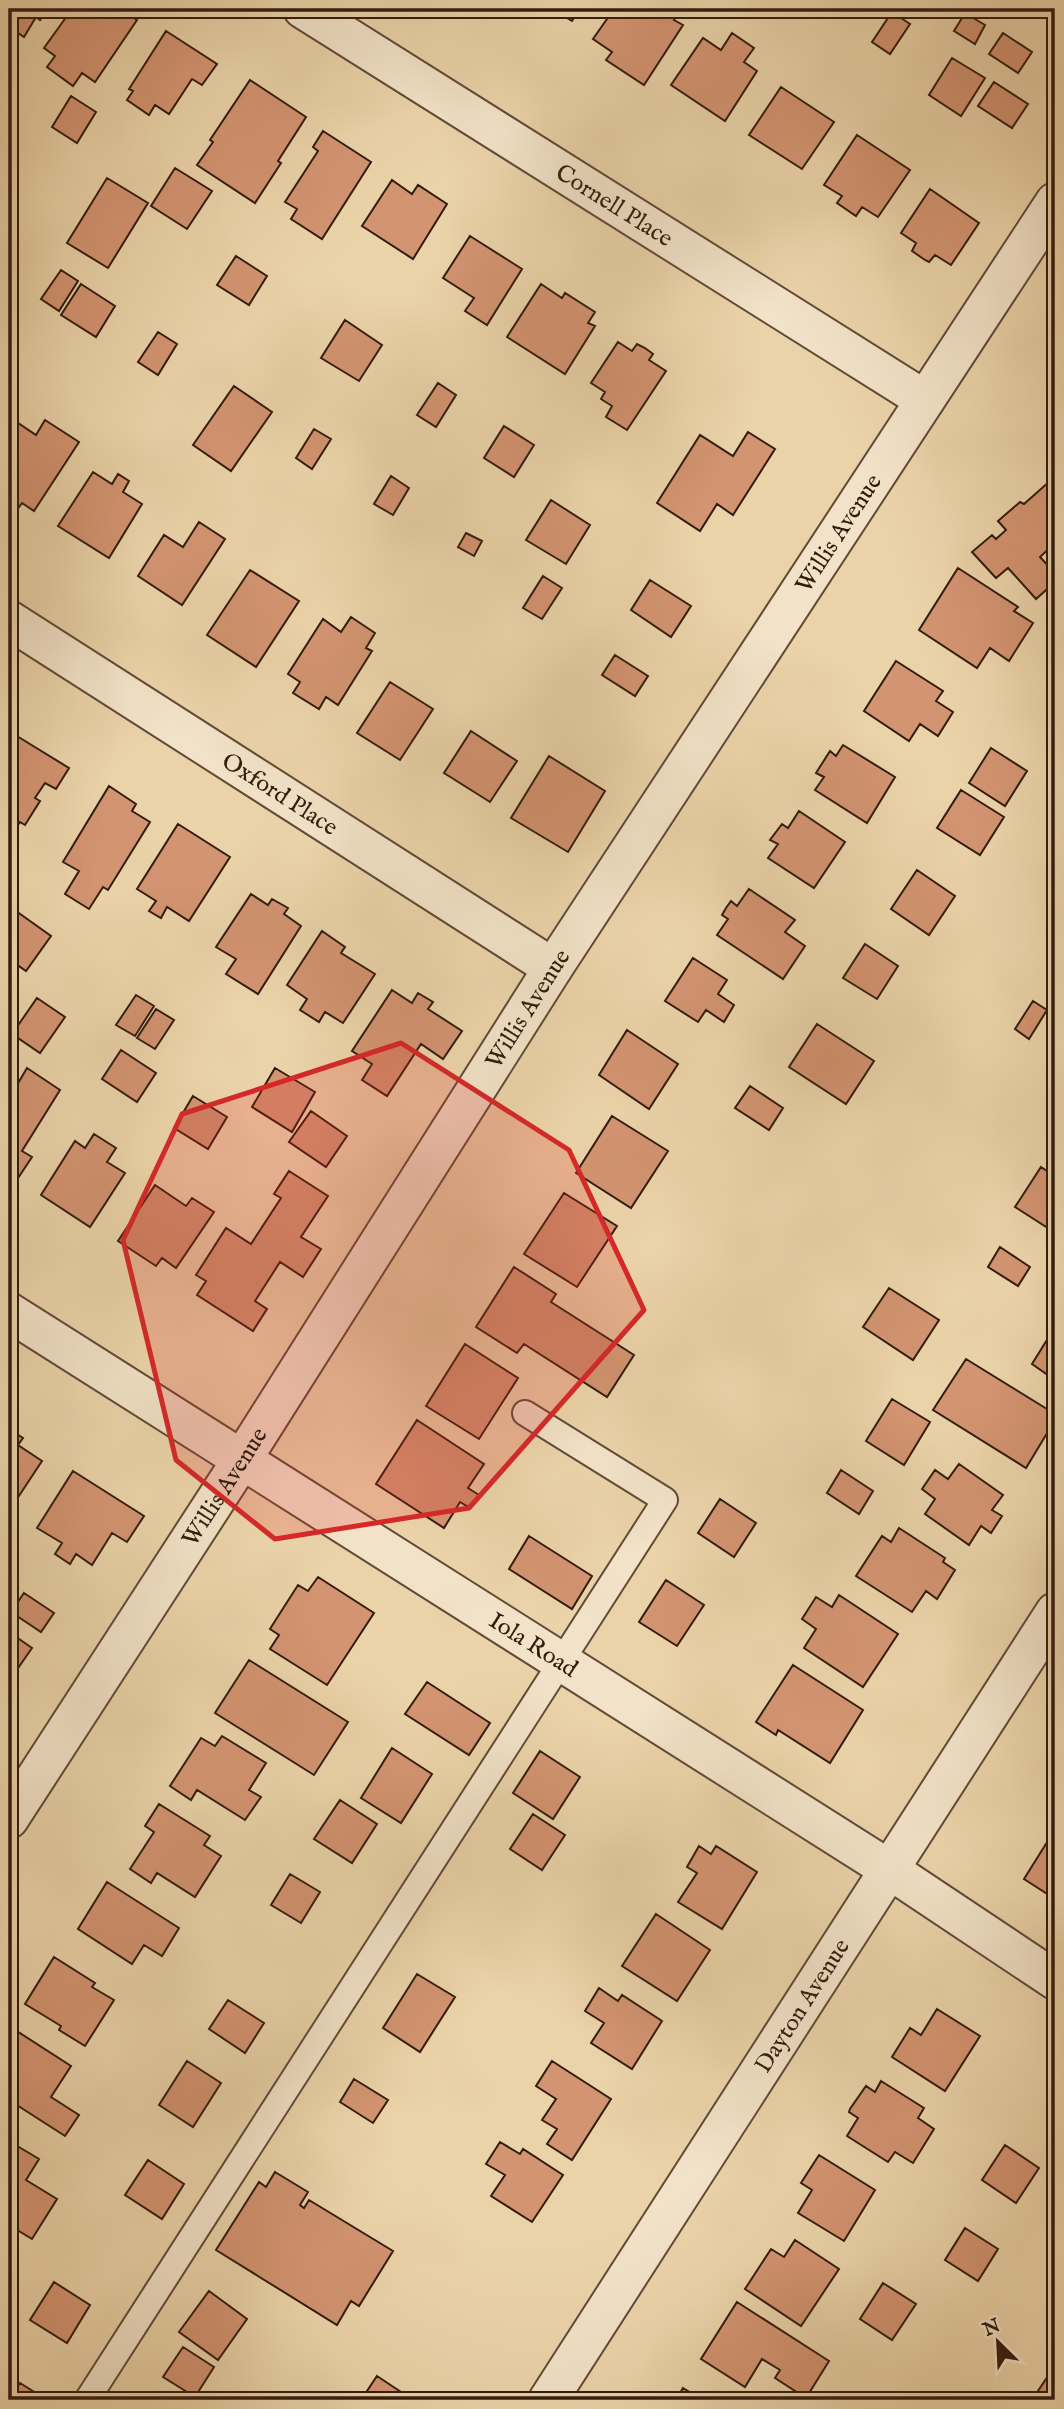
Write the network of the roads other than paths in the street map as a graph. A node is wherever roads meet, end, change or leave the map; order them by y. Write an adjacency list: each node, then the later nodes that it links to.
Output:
1 (303, 9): 3 (street, Cornell Place)
2 (1055, 202): 3 (street, Willis Avenue)
3 (925, 400): 5 (street, Willis Avenue)
4 (9, 620): 5 (street, Oxford Place)
5 (553, 968): 8 (street, Willis Avenue)
6 (9, 1312): 8 (street, Iola Road)
7 (525, 1413): 10 (lane)
8 (241, 1461): 10 (street, Iola Road); 11 (street, Willis Avenue)
9 (1055, 1612): 12 (street, Dayton Avenue)
10 (561, 1663): 12 (street, Iola Road); 14 (lane)
11 (9, 1819)
12 (890, 1870): 13 (street, Iola Road); 15 (street, Dayton Avenue)
13 (1055, 1980)
14 (87, 2400)
15 (548, 2400)

